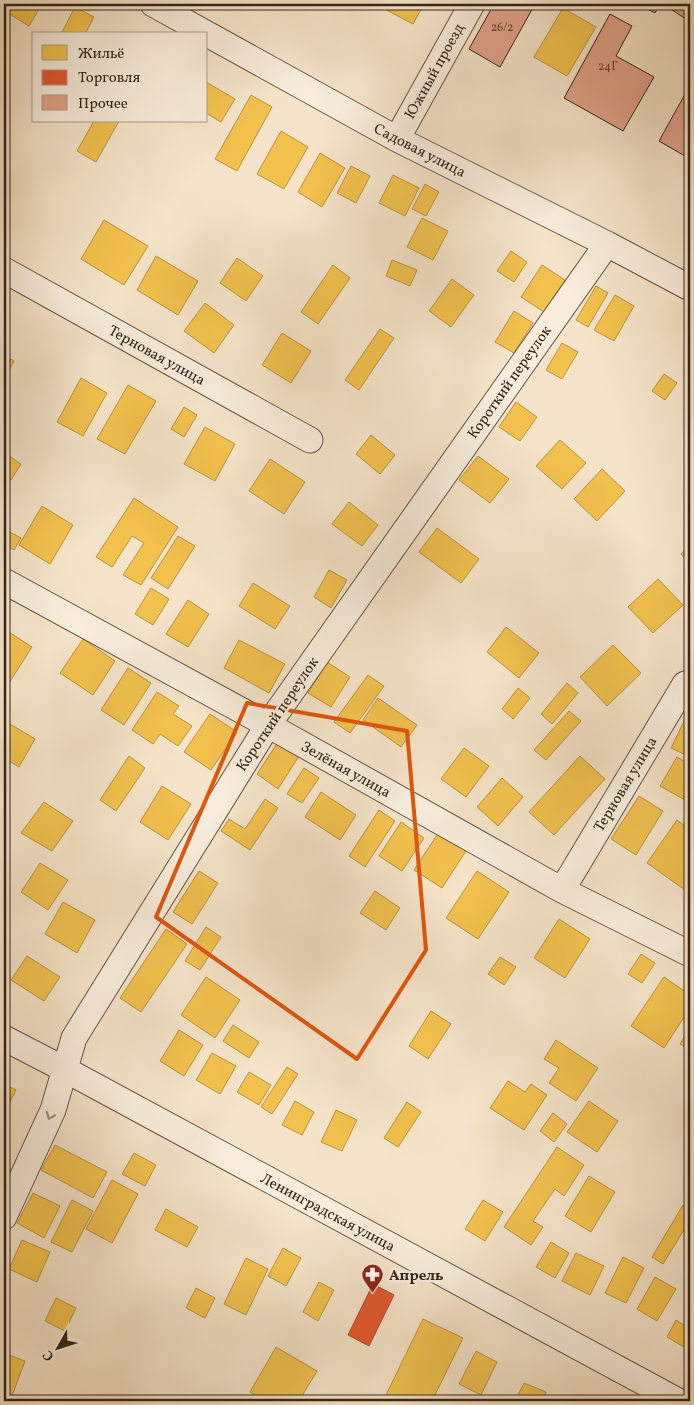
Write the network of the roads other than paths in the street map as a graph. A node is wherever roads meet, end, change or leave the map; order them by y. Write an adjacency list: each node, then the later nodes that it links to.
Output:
1 (153, 4): 3 (street, Садовая улица)
2 (472, 4): 5 (street, Южный проезд)
3 (204, 32)
4 (208, 34): 5 (street, Садовая улица)
5 (397, 139): 6 (street, Садовая улица)
6 (607, 244): 8 (street, Садовая улица); 12 (street, Короткий переулок)
7 (4, 270): 9 (street, Терновая улица)
8 (690, 288)
9 (310, 440)
10 (4, 582): 12 (street, Зелёная улица)
11 (690, 686): 13 (street, Терновая улица)
12 (268, 725): 13 (street, Зелёная улица); 16 (street, Короткий переулок)
13 (562, 890): 14 (street, Зелёная улица)
14 (690, 954)
15 (4, 1038): 16 (street, Ленинградская улица)
16 (64, 1069): 17 (street, Короткий переулок, one-way to 17); 18 (street, Ленинградская улица)
17 (4, 1217)
18 (678, 1401)

